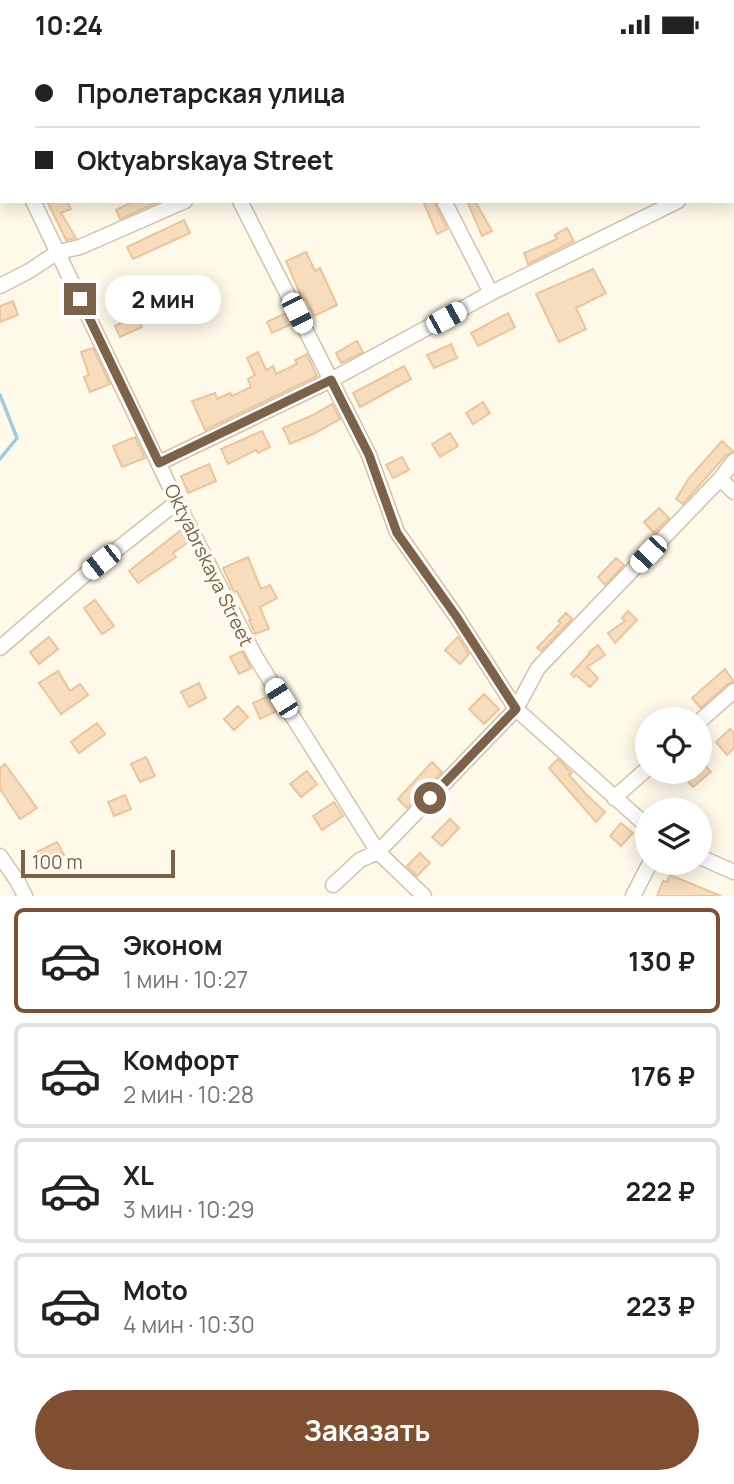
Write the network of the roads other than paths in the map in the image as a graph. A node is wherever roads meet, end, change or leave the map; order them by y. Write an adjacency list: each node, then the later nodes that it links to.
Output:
1 (34, 203): 6 (street, Oktyabrskaya Street)
2 (180, 203): 6 (street)
3 (241, 203): 9 (street)
4 (445, 203): 8 (street)
5 (674, 203): 8 (street)
6 (58, 252): 7 (street); 11 (street, Oktyabrskaya Street)
7 (0, 286)
8 (491, 293): 9 (street)
9 (331, 380): 11 (street); 18 (street)
10 (734, 461): 12 (street)
11 (159, 463): 14 (street, Oktyabrskaya Street)
12 (720, 479): 13 (street); 18 (street)
13 (734, 492)
14 (177, 502): 15 (street); 17 (street, Oktyabrskaya Street)
15 (0, 648)
16 (734, 691): 19 (street)
17 (281, 698)
18 (516, 709): 22 (street); 24 (street)
19 (712, 711)
20 (291, 713): 24 (street)
21 (635, 779): 22 (street)
22 (614, 798): 23 (street)
23 (635, 816)
24 (378, 852): 29 (street); 31 (street)
25 (0, 856): 30 (street)
26 (712, 862): 27 (street)
27 (734, 872)
28 (644, 875): 32 (street)
29 (333, 885)
30 (25, 896)
31 (424, 896)
32 (633, 896)

